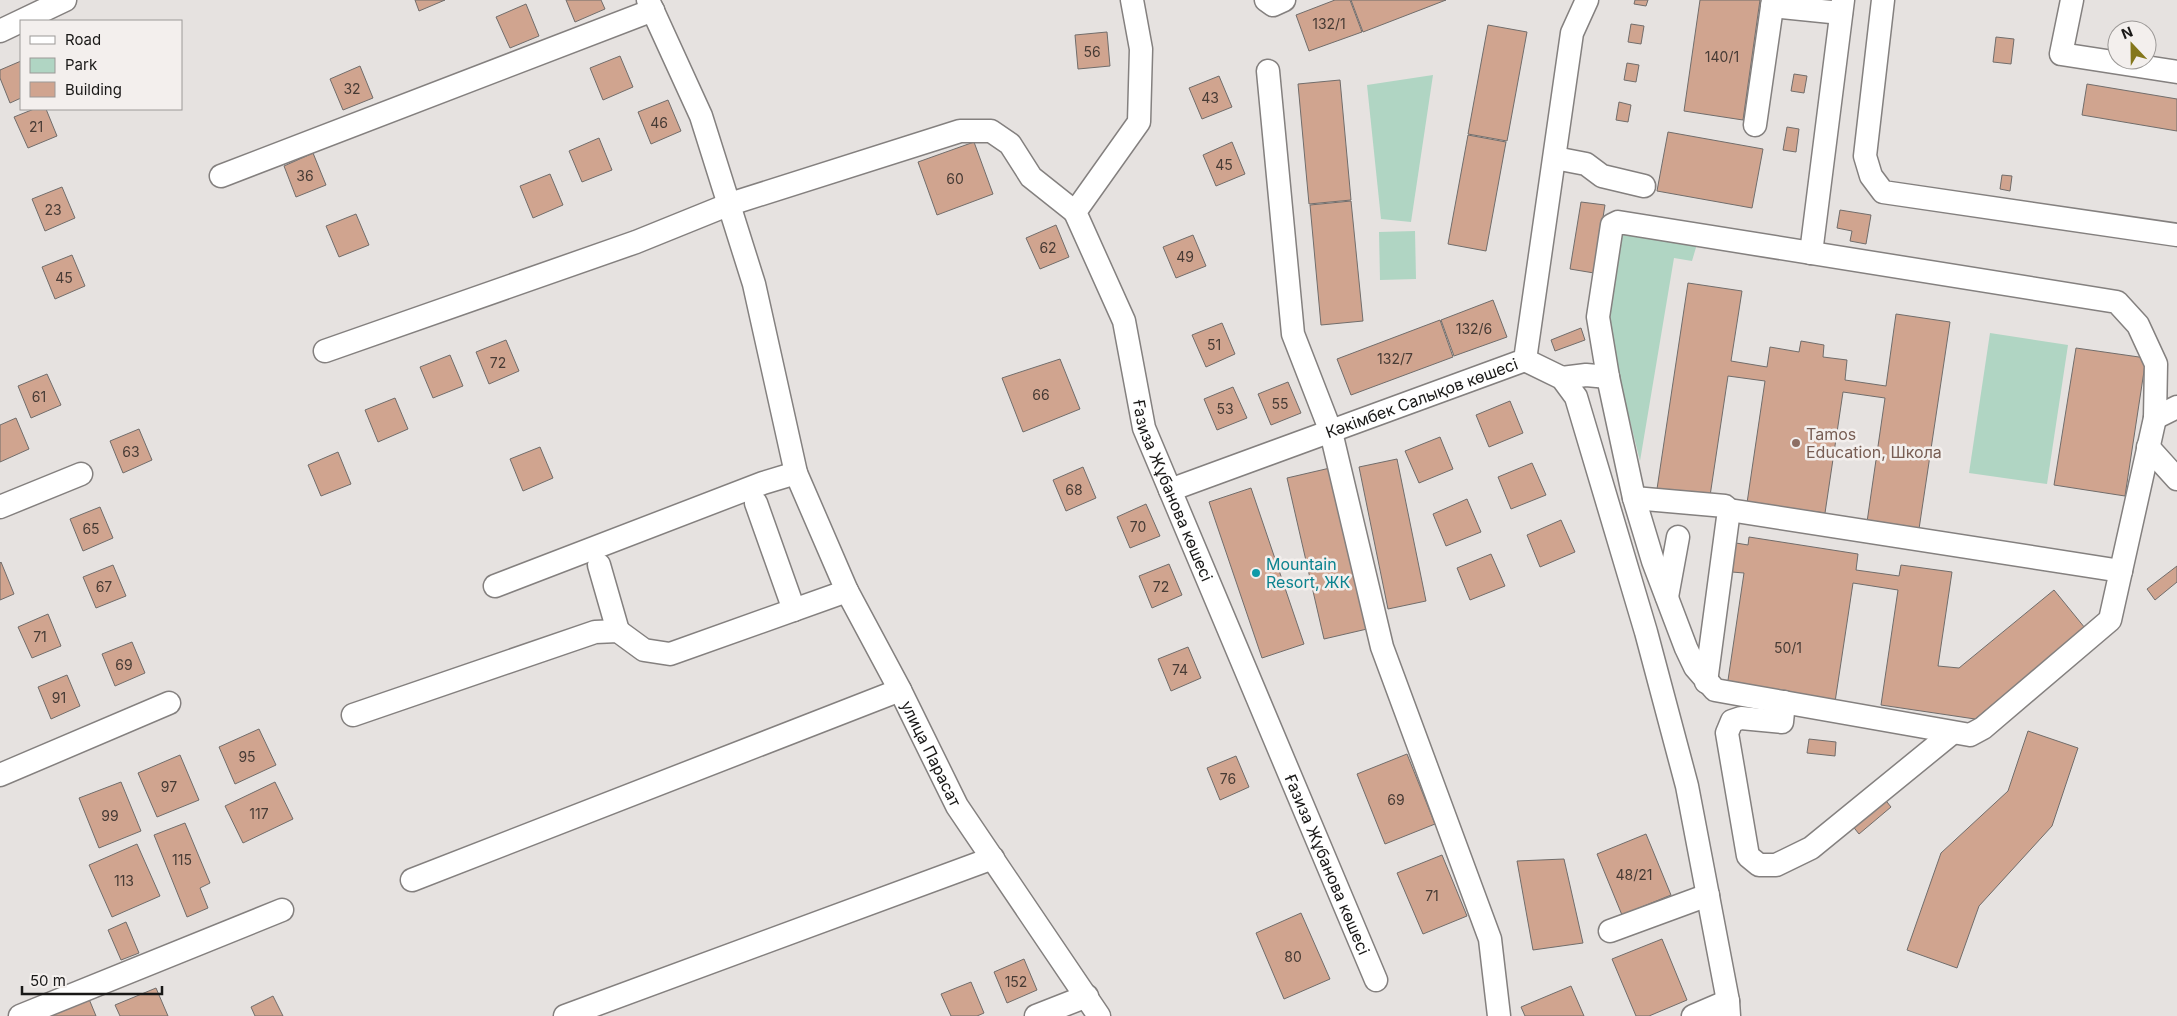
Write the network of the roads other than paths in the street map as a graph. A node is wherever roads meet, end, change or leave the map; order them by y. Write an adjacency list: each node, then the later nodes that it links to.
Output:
1 (65, 0): 11 (street)
2 (1132, 0): 21 (street)
3 (1266, 0): 4 (street)
4 (1284, 0)
5 (1587, 0): 17 (street, Кәкімбек Салықов көшесі)
6 (1884, 0): 22 (street)
7 (2072, 0): 15 (street)
8 (1773, 3): 10 (street); 16 (street)
9 (650, 5): 18 (street); 20 (street, улица Парасат)
10 (1842, 6): 23 (street)
11 (23, 20)
12 (20, 21): 13 (street)
13 (0, 31)
14 (1268, 71): 30 (street)
15 (2177, 72)
16 (1755, 124)
17 (1554, 158): 19 (street); 25 (street, Кәкімбек Салықов көшесі)
18 (221, 176)
19 (1644, 186)
20 (730, 204): 21 (street); 24 (street); 32 (street, улица Парасат)
21 (1075, 212): 35 (street, Ғазиза Жұбанова көшесі)
22 (2177, 235)
23 (1811, 252): 26 (street); 29 (street)
24 (325, 351)
25 (1525, 360): 27 (street); 30 (street, Кәкімбек Салықов көшесі)
26 (1608, 377): 27 (street); 36 (street)
27 (1562, 378): 57 (street)
28 (2177, 407): 29 (street)
29 (2155, 418): 31 (street)
30 (1331, 432): 35 (street, Кәкімбек Салықов көшесі); 67 (street)
31 (2148, 447): 34 (street); 42 (street)
32 (796, 473): 43 (street); 44 (street, улица Парасат)
33 (82, 474): 38 (street)
34 (2177, 479)
35 (1170, 490): 60 (street, Ғазиза Жұбанова көшесі)
36 (1634, 498): 39 (street); 45 (street)
37 (756, 503): 46 (street)
38 (0, 507)
39 (1729, 510): 42 (street); 48 (street)
40 (1678, 537): 45 (street)
41 (599, 565): 47 (street)
42 (2122, 571): 53 (street)
43 (495, 586)
44 (847, 591): 46 (street); 49 (street, улица Парасат)
45 (1667, 598): 48 (street)
46 (794, 610): 47 (street)
47 (618, 631): 52 (street)
48 (1706, 682): 50 (street)
49 (900, 690): 55 (street, улица Парасат); 56 (street)
50 (1784, 702): 53 (street); 53 (street)
51 (169, 703): 54 (street)
52 (354, 715)
53 (1952, 733)
54 (0, 775)
55 (993, 858): 61 (street, улица Парасат); 64 (street)
56 (412, 880)
57 (1708, 895): 59 (street); 62 (street)
58 (282, 910): 63 (street)
59 (1610, 931)
60 (1376, 980)
61 (1086, 996): 65 (street); 66 (street, улица Парасат)
62 (1728, 1009): 68 (street)
63 (20, 1016)
64 (565, 1016)
65 (1036, 1016)
66 (1099, 1016)
67 (1499, 1016)
68 (1693, 1016)

